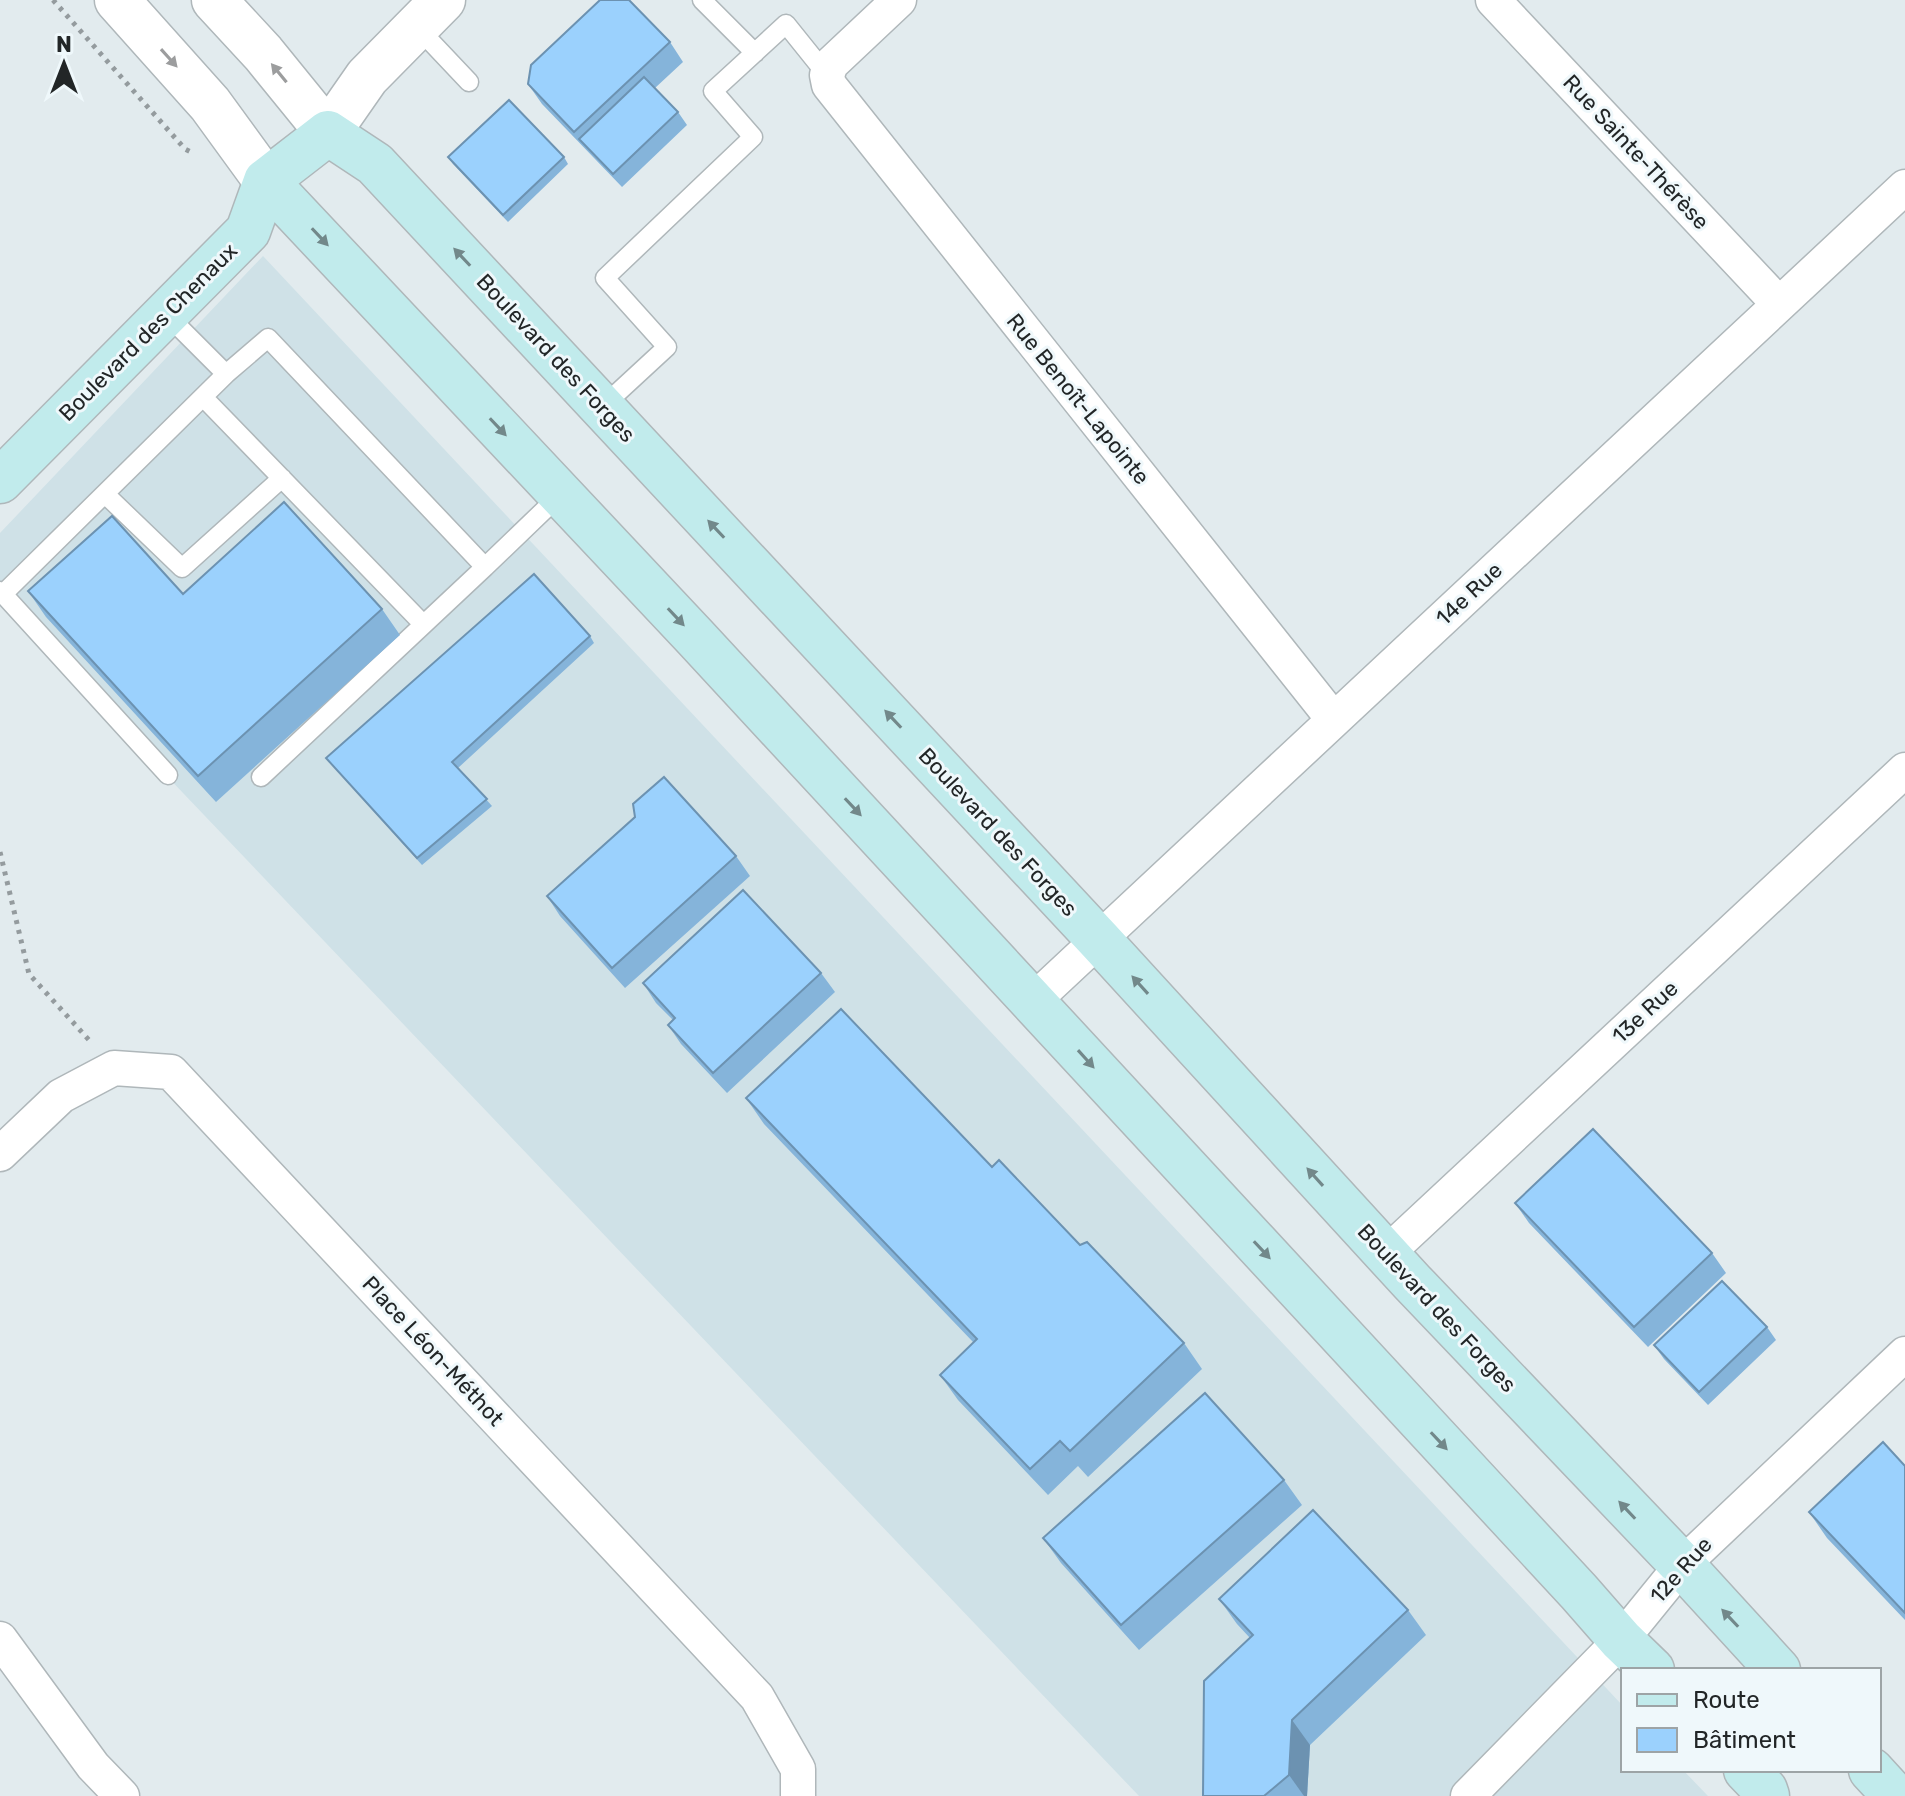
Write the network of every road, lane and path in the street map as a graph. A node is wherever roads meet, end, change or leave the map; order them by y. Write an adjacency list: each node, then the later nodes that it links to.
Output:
1 (117, 0): 11 (street, one-way to 11)
2 (214, 0): 10 (street, Boulevard des Forges, one-way to 2)
3 (702, 0): 7 (lane)
4 (899, 0): 8 (street)
5 (1497, 1): 13 (street, Rue Sainte-Thérèse)
6 (430, 13): 9 (lane); 10 (street)
7 (755, 53): 8 (lane); 17 (lane)
8 (827, 75): 25 (street, Rue Benoît-Lapointe)
9 (469, 82)
10 (328, 133): 11 (main road); 17 (main road, Boulevard des Forges, one-way to 10)
11 (266, 181): 14 (main road, Boulevard des Chenaux); 21 (main road, one-way to 21)
12 (1905, 187): 13 (street, 14e Rue)
13 (1779, 304): 25 (street, 14e Rue)
14 (166, 314): 15 (lane); 19 (main road, Boulevard des Chenaux)
15 (226, 374): 16 (lane); 22 (lane)
16 (203, 397): 18 (lane); 20 (lane)
17 (602, 407): 30 (main road, Boulevard des Forges, one-way to 17)
18 (282, 478): 20 (lane); 24 (lane)
19 (0, 481)
20 (105, 494): 23 (lane)
21 (561, 494): 22 (lane); 31 (main road, one-way to 31)
22 (485, 567): 24 (lane)
23 (2, 593): 27 (lane)
24 (423, 624): 28 (lane)
25 (1334, 720): 30 (street, 14e Rue)
26 (1905, 770): 34 (street, 13e Rue)
27 (168, 775)
28 (261, 777)
29 (0, 852): 32 (path)
30 (1099, 940): 31 (street, 14e Rue); 34 (main road, Boulevard des Forges, one-way to 30)
31 (1033, 1001): 38 (main road, one-way to 38)
32 (114, 1068): 33 (street); 44 (street, Place Léon-Méthot)
33 (0, 1154)
34 (1386, 1254): 36 (main road, Boulevard des Forges, one-way to 34)
35 (1905, 1354): 36 (street, 12e Rue)
36 (1682, 1565): 38 (street, 12e Rue); 40 (main road, Boulevard des Forges, one-way to 36)
37 (0, 1639): 43 (street)
38 (1621, 1640): 39 (main road); 45 (street, 12e Rue)
39 (1650, 1668)
40 (1776, 1668)
41 (1748, 1772): 46 (main road)
42 (1873, 1772): 47 (main road)
43 (122, 1796)
44 (798, 1796)
45 (1468, 1796)
46 (1767, 1796)
47 (1895, 1796)

